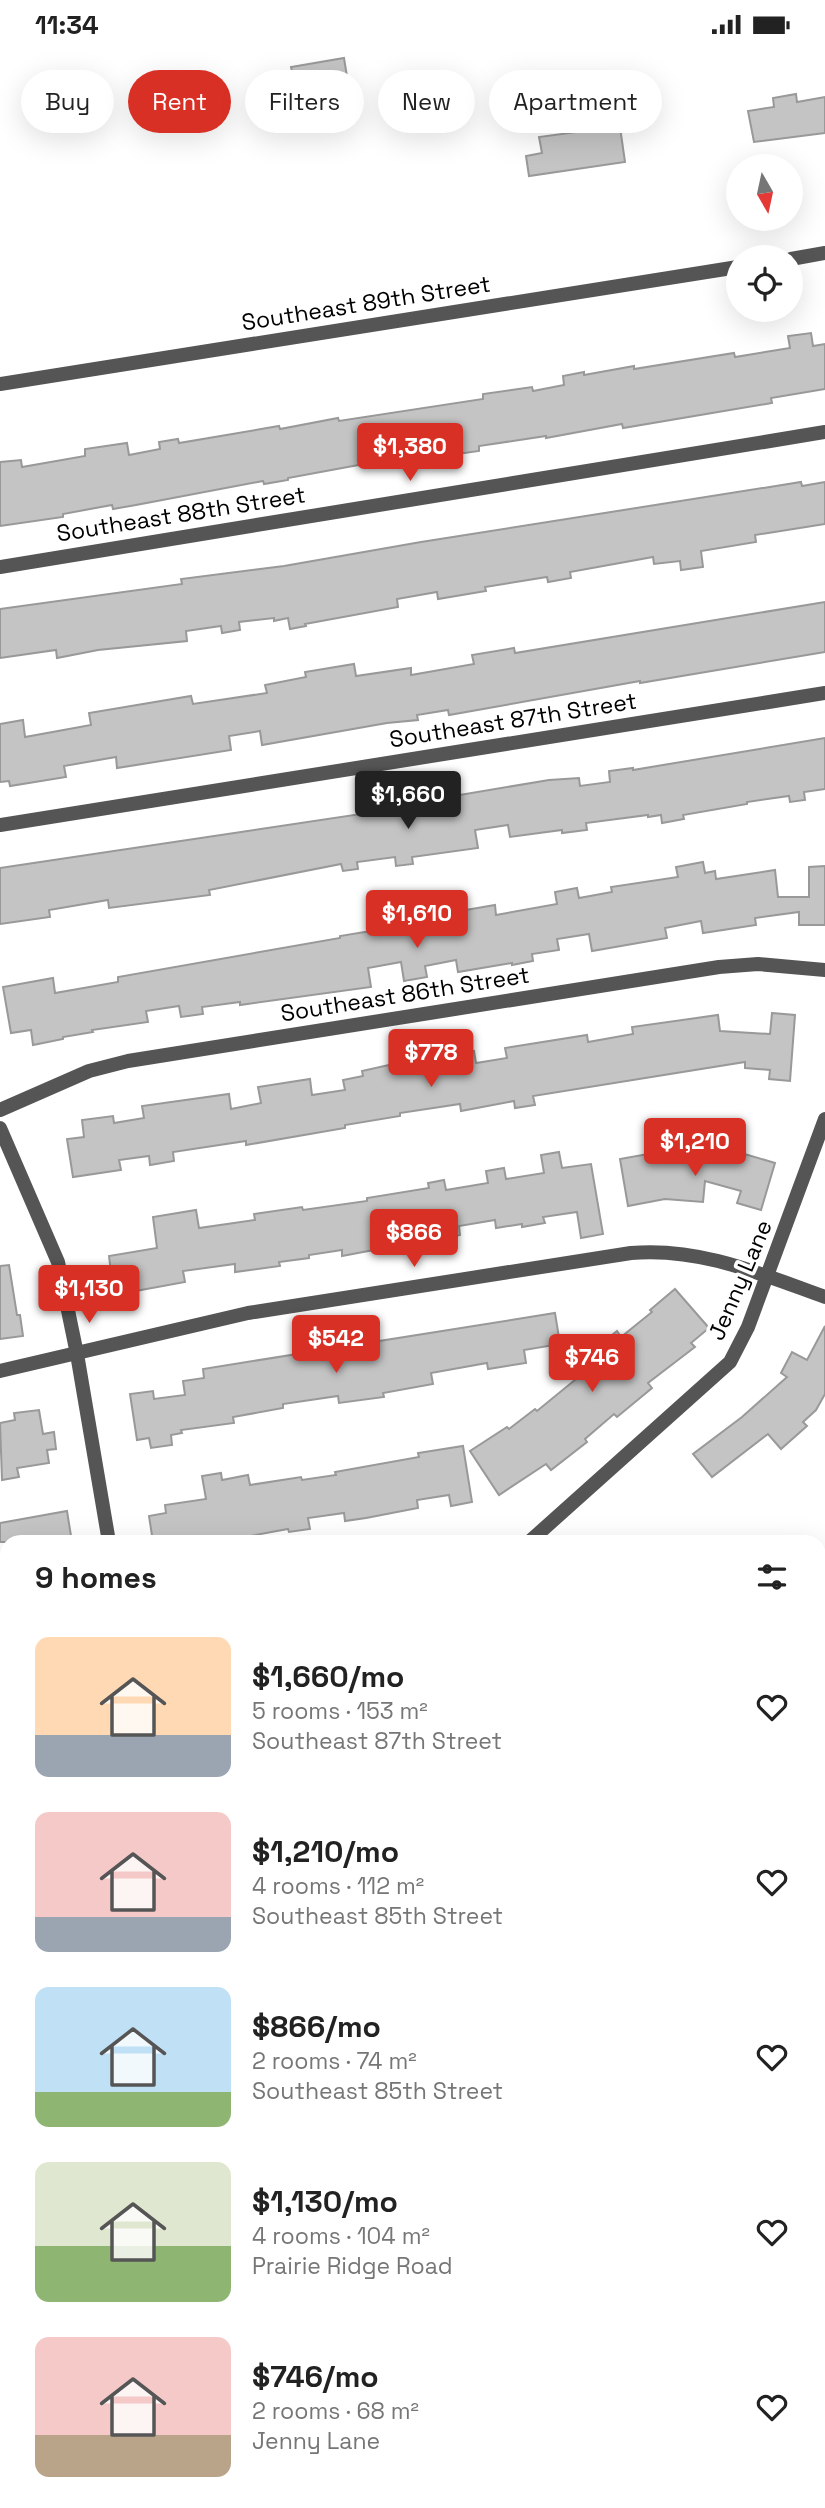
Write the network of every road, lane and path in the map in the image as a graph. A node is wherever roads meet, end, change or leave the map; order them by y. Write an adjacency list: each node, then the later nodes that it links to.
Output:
1 (825, 253): 2 (street)
2 (803, 256)
3 (726, 269): 4 (street, Southeast 89th Street)
4 (0, 384)
5 (825, 432): 6 (street, Southeast 88th Street)
6 (0, 567)
7 (825, 692): 8 (street, Southeast 87th Street)
8 (0, 825)
9 (825, 970): 10 (street, Southeast 86th Street)
10 (0, 1111)
11 (825, 1119): 13 (street, Jenny Lane)
12 (0, 1128): 15 (street)
13 (768, 1276): 14 (street); 15 (street); 18 (street, Jenny Lane)
14 (825, 1297)
15 (77, 1354): 16 (street); 17 (street)
16 (0, 1371)
17 (108, 1535)
18 (537, 1535)

